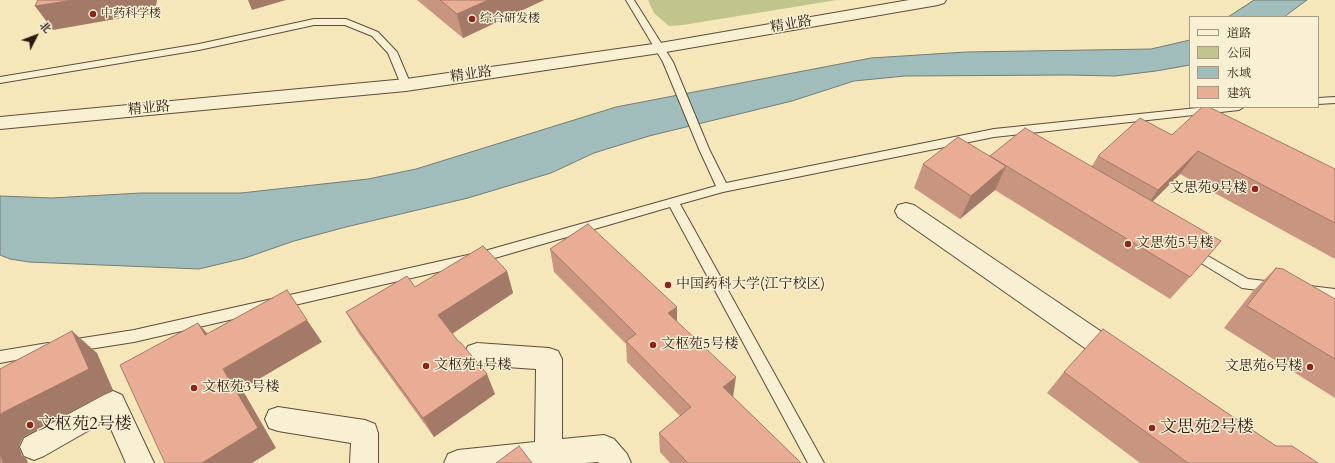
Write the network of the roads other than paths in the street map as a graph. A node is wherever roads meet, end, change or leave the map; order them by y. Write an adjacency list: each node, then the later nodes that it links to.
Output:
1 (630, 0): 3 (lane)
2 (938, 0): 3 (street, 精业路)
3 (664, 55): 5 (street, 精业路); 14 (lane)
4 (0, 80): 5 (lane)
5 (406, 85): 10 (street, 精业路)
6 (1335, 100): 7 (lane)
7 (1319, 101)
8 (1229, 108): 9 (lane)
9 (1177, 113): 11 (lane); 12 (lane)
10 (0, 123)
11 (1198, 124)
12 (994, 133): 13 (lane); 14 (lane)
13 (1008, 141)
14 (723, 188): 15 (lane)
15 (673, 202): 22 (lane); 31 (lane)
16 (906, 211): 23 (street)
17 (1185, 248): 18 (lane)
18 (1283, 288)
19 (1298, 290): 20 (lane)
20 (1335, 294)
21 (477, 354): 26 (street)
22 (0, 357)
23 (1135, 368)
24 (278, 419): 28 (street)
25 (34, 448): 27 (street)
26 (548, 454): 29 (street); 30 (street)
27 (140, 463)
28 (364, 463)
29 (458, 463)
30 (617, 463)
31 (816, 463)

